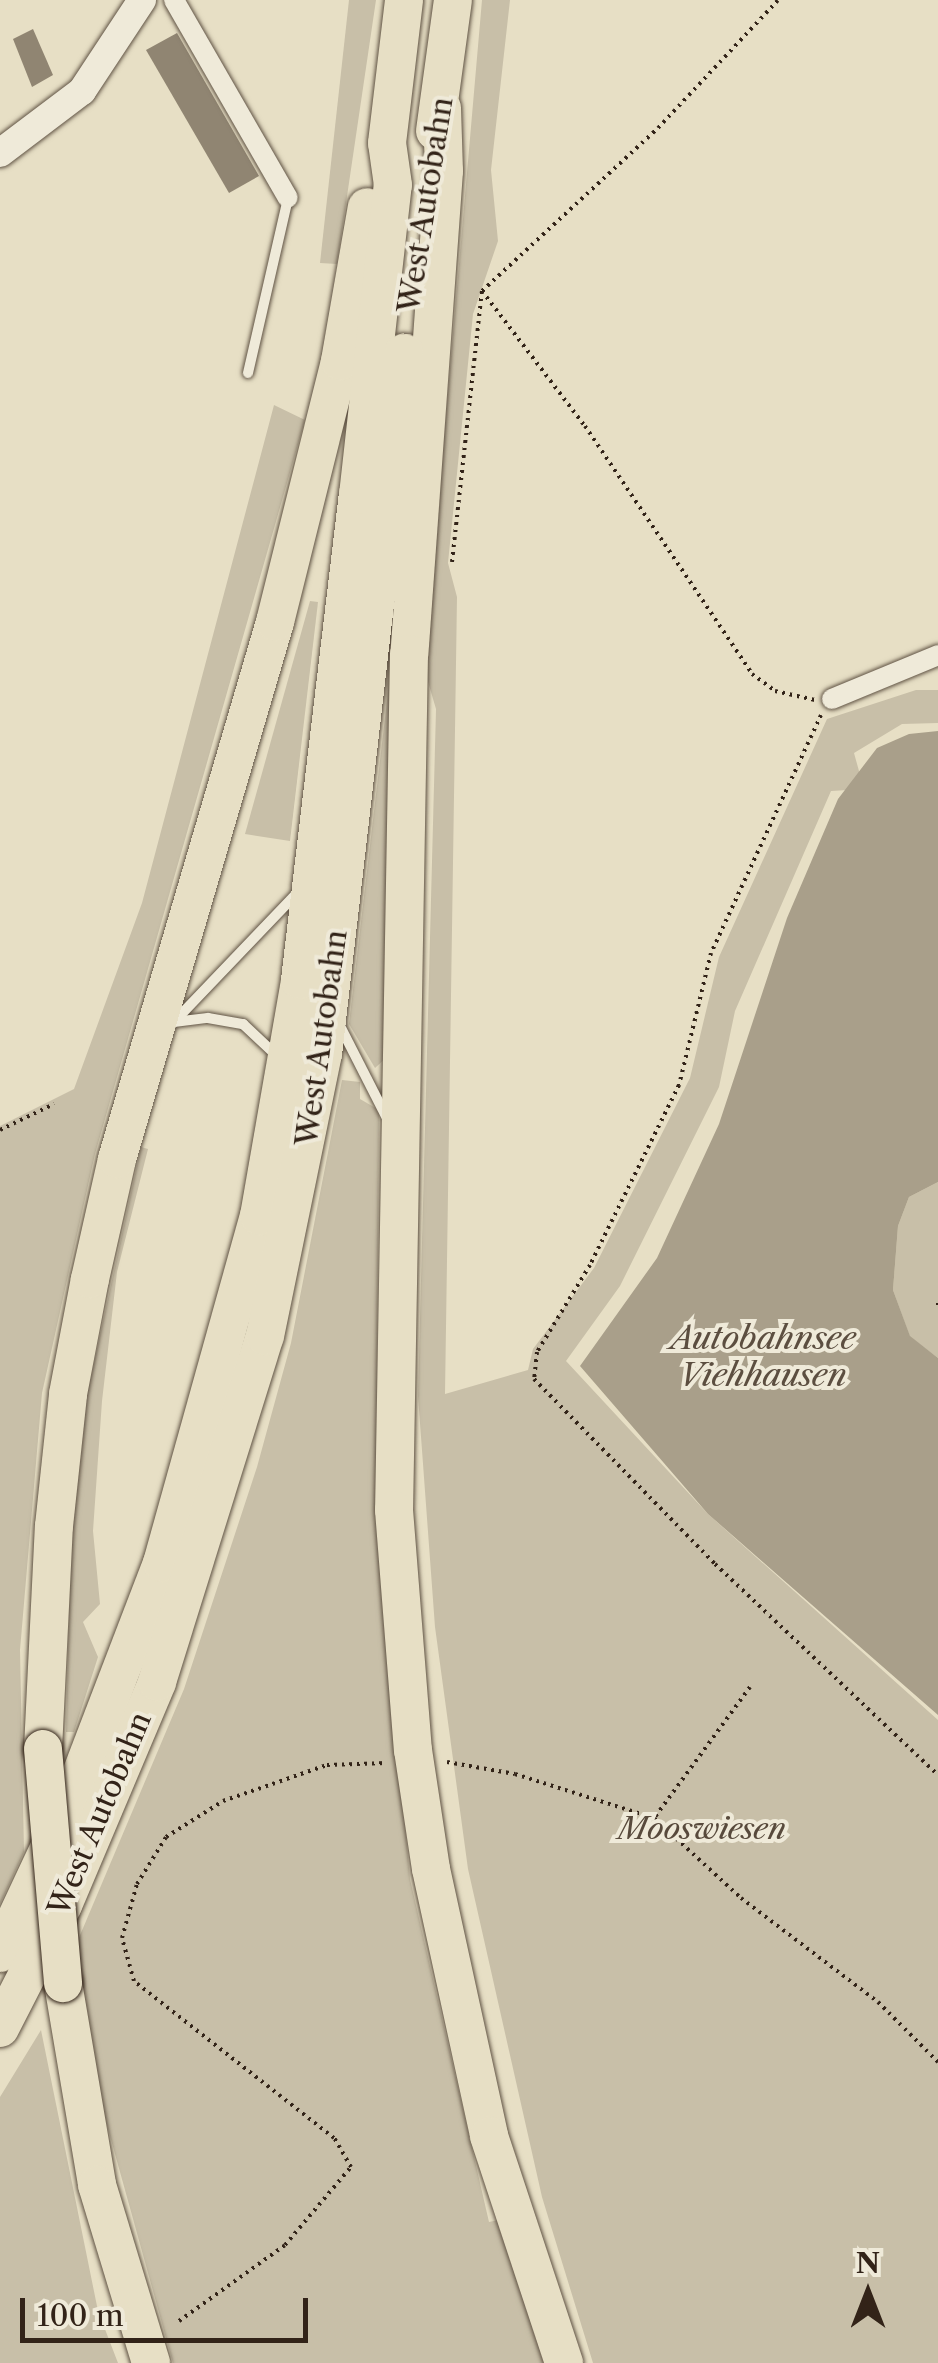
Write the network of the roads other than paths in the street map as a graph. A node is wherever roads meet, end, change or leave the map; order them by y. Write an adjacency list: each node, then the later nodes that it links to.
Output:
1 (142, 0): 7 (street)
2 (174, 0): 8 (street)
3 (404, 0): 6 (highway, West Autobahn)
4 (453, 0): 5 (highway, West Autobahn)
5 (442, 108): 13 (highway, West Autobahn); 16 (highway)
6 (388, 143): 12 (highway, West Autobahn); 14 (highway)
7 (0, 153)
8 (288, 198): 9 (lane)
9 (248, 373)
10 (938, 655): 11 (street)
11 (832, 699)
12 (312, 878): 14 (lane); 15 (highway, West Autobahn)
13 (329, 1004): 16 (lane); 18 (highway, West Autobahn)
14 (162, 1036): 15 (lane); 19 (highway, bridge)
15 (285, 1078): 17 (highway, West Autobahn)
16 (397, 1136): 20 (highway)
17 (0, 1954)
18 (0, 2028)
19 (151, 2363)
20 (564, 2363)

